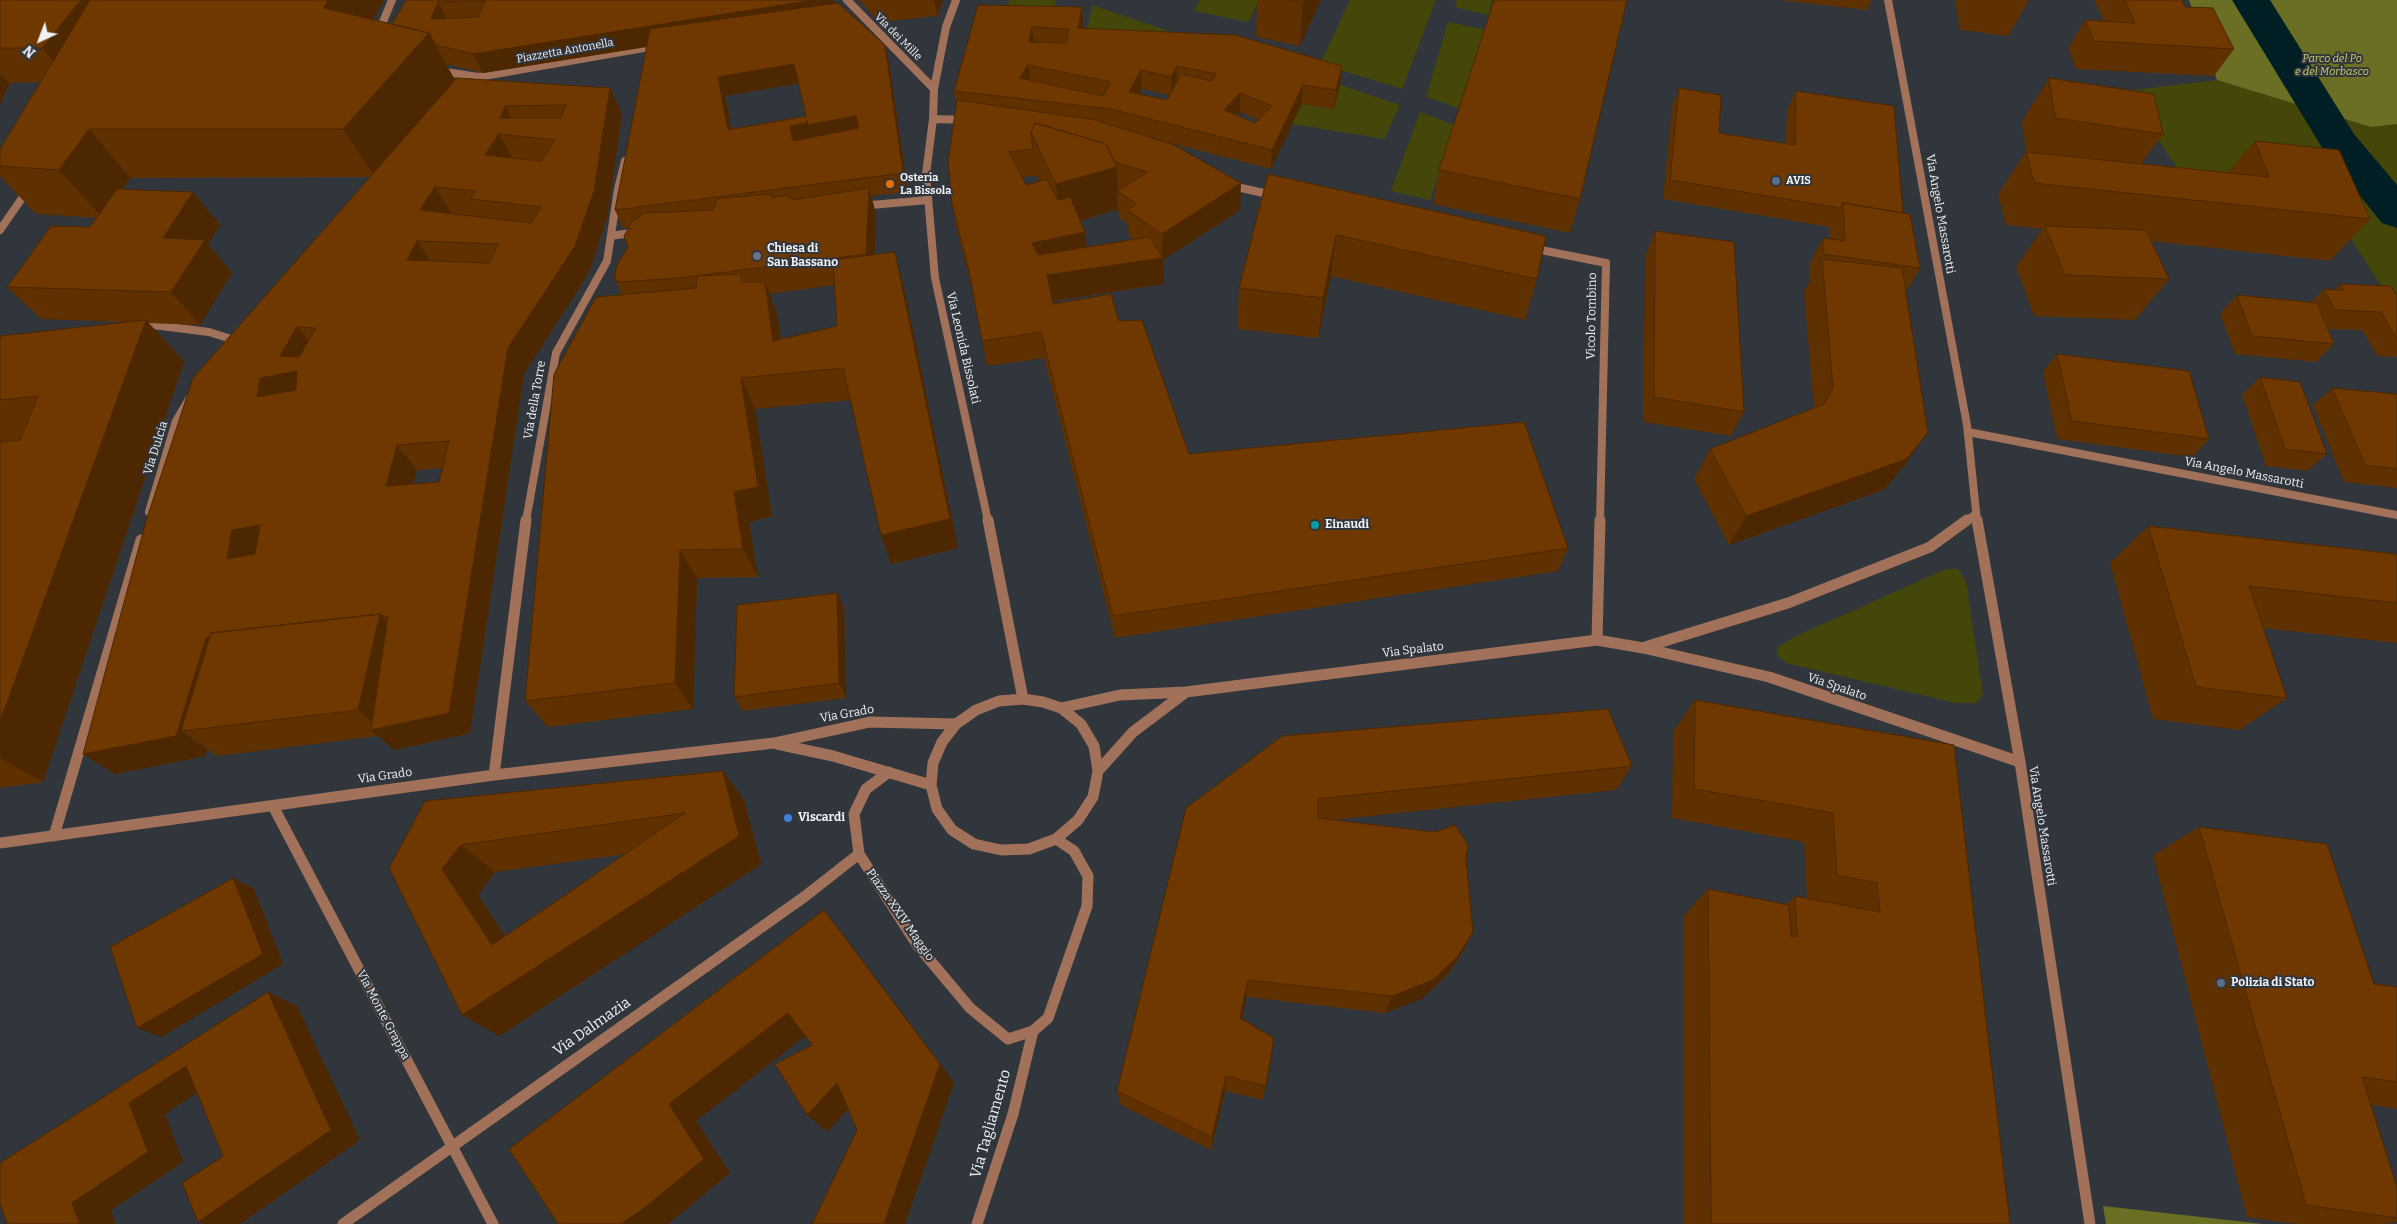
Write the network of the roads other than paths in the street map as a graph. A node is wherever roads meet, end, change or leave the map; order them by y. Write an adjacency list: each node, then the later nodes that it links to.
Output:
1 (392, 0): 5 (street)
2 (847, 0): 10 (street, Via dei Mille)
3 (956, 0): 10 (street, Via Leonida Bissolati)
4 (1888, 0): 26 (street, Via Angelo Massarotti)
5 (374, 43)
6 (653, 56): 8 (street, Piazzetta Antonella)
7 (432, 70): 8 (street, Piazzetta Antonella)
8 (478, 77): 9 (street)
9 (472, 84)
10 (934, 89): 11 (street, Via Leonida Bissolati)
11 (934, 119): 12 (street); 17 (street, Via Leonida Bissolati)
12 (979, 121)
13 (626, 155): 21 (street, Via della Torre)
14 (36, 177): 19 (street)
15 (1225, 184): 16 (street)
16 (1287, 198)
17 (928, 200): 18 (street); 32 (street, Via Leonida Bissolati)
18 (851, 207)
19 (0, 230)
20 (649, 231): 21 (street)
21 (610, 236): 39 (street, Via della Torre)
22 (1519, 245): 29 (street, Vicolo Tombino)
23 (124, 329): 24 (street)
24 (233, 353)
25 (197, 388): 42 (street, Via Dulcia)
26 (1968, 432): 27 (street, Via Angelo Massarotti); 28 (street, Via Angelo Massarotti)
27 (1976, 514): 30 (street, Via Spalato); 36 (street, Via Angelo Massarotti)
28 (2397, 515)
29 (1597, 640): 30 (street, Via Spalato); 31 (street, Via Spalato)
30 (1643, 648): 36 (street, Via Spalato)
31 (1186, 692): 33 (street, Via Spalato); 37 (street, Via Spalato)
32 (1023, 699): 33 (street); 34 (street)
33 (1061, 708): 37 (street)
34 (956, 724): 35 (street, Via Grado); 40 (street)
35 (774, 743): 38 (street, Via Grado); 39 (street, Via Grado)
36 (2020, 762): 51 (street, Via Angelo Massarotti)
37 (1098, 771): 43 (street)
38 (889, 772): 40 (street, Via Grado); 45 (street, Piazza XXIV Maggio)
39 (494, 775): 41 (street, Via Grado)
40 (931, 785): 43 (street)
41 (273, 806): 42 (street, Via Grado); 47 (street, Via Monte Grappa)
42 (54, 836): 44 (street, Via Grado)
43 (1056, 839): 46 (street)
44 (0, 843)
45 (858, 854): 46 (street, Piazza XXIV Maggio); 47 (street, Via Dalmazia)
46 (1033, 1032): 50 (street, Via Tagliamento)
47 (452, 1146): 48 (street, Via Dalmazia); 49 (street, Via Monte Grappa)
48 (342, 1224)
49 (492, 1224)
50 (977, 1224)
51 (2090, 1224)

